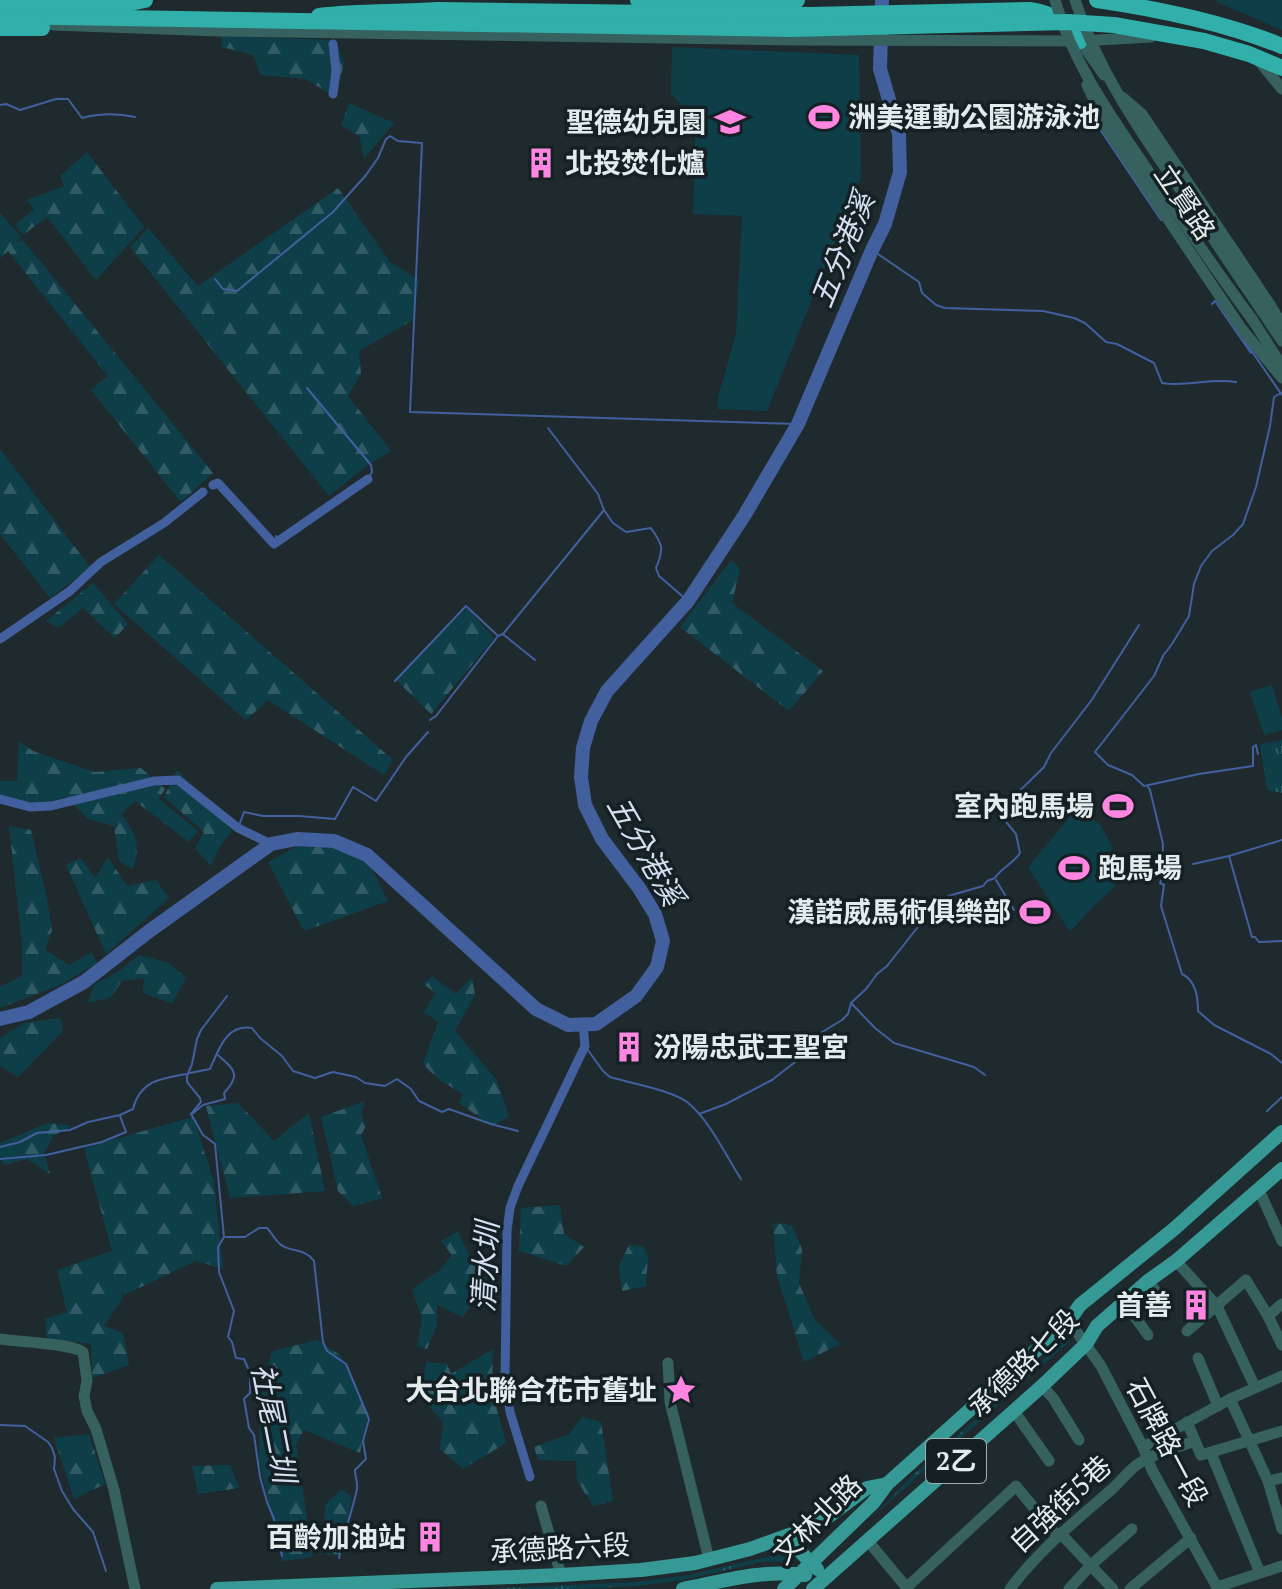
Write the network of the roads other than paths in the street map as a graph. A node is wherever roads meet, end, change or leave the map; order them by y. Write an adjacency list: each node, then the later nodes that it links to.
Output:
1 (145, 0): 10 (highway)
2 (351, 0): 11 (highway)
3 (638, 0): 4 (highway)
4 (797, 0)
5 (1048, 0): 22 (street, bridge)
6 (1055, 0): 22 (street, bridge)
7 (1075, 0): 23 (street, bridge)
8 (1082, 0): 23 (street, bridge)
9 (1097, 0): 17 (highway)
10 (0, 1)
11 (438, 10): 14 (highway, bridge); 16 (highway)
12 (0, 16): 13 (highway, bridge)
13 (169, 19): 14 (highway, bridge); 15 (highway, bridge)
14 (286, 21): 18 (highway, bridge)
15 (0, 25): 16 (street)
16 (1074, 41): 18 (street); 20 (street, 立賢路); 21 (street, 立賢路)
17 (1282, 46)
18 (1277, 72): 19 (street)
19 (1282, 89)
20 (1117, 93): 21 (street); 24 (street, 立賢路)
21 (1096, 103): 27 (street, 立賢路)
22 (1215, 270): 26 (street, bridge)
23 (1265, 309): 25 (street)
24 (1282, 325)
25 (1282, 340)
26 (1282, 366)
27 (1282, 378)
28 (1282, 1132): 39 (main road, 承德路七段 / 2乙)
29 (1282, 1169): 30 (main road, 承德路七段 / 2乙)
30 (1259, 1190): 31 (street); 32 (main road, 承德路七段 / 2乙)
31 (1282, 1241)
32 (1176, 1261): 33 (main road, 承德路七段 / 2乙); 37 (street)
33 (1148, 1281): 34 (main road, 承德路七段 / 2乙); 36 (street)
34 (1124, 1302): 41 (street); 43 (main road, 承德路七段 / 2乙)
35 (1282, 1304): 38 (street)
36 (1167, 1306)
37 (1217, 1306): 38 (street); 40 (street); 49 (street)
38 (1268, 1316): 44 (street)
39 (1069, 1321): 43 (street, 石牌路一段); 63 (main road, 承德路七段 / 2乙)
40 (1187, 1331)
41 (1148, 1335)
42 (0, 1339): 80 (street)
43 (1086, 1344): 48 (main road, 承德路七段 / 2乙); 58 (street, 石牌路一段)
44 (1282, 1345)
45 (1198, 1358): 51 (street)
46 (668, 1363): 71 (street)
47 (1282, 1376): 49 (street)
48 (1042, 1386): 52 (main road, 承德路七段 / 2乙); 55 (street)
49 (1255, 1387): 50 (street)
50 (1230, 1399): 51 (street); 57 (street)
51 (1218, 1406): 53 (street)
52 (1014, 1411): 60 (street); 70 (main road, 承德路七段 / 2乙)
53 (1187, 1422): 56 (street); 58 (street)
54 (1282, 1431): 57 (street)
55 (1079, 1440)
56 (1195, 1441): 58 (street); 59 (street)
57 (1249, 1441): 59 (street); 62 (street)
58 (1145, 1453): 67 (street, 自強街5巷); 69 (street, 石牌路一段)
59 (1211, 1453): 75 (street)
60 (1049, 1461)
61 (1282, 1478): 62 (street)
62 (1268, 1481): 66 (street)
63 (887, 1484): 68 (main road, 承德路六段 / 2乙); 72 (main road, 文林北路)
64 (541, 1506): 77 (street)
65 (1132, 1529): 73 (street)
66 (1282, 1529)
67 (1059, 1535): 73 (street); 85 (street); 86 (street, 自強街5巷)
68 (786, 1537): 71 (main road, 承德路六段 / 2乙); 72 (main road)
69 (1191, 1538): 79 (street, 石牌路一段); 89 (street)
70 (867, 1540): 78 (main road, 承德路七段 / 2乙); 85 (street)
71 (709, 1559): 77 (main road, 承德路六段 / 2乙)
72 (811, 1563): 76 (main road, 文林北路); 78 (main road)
73 (1091, 1565): 87 (street); 88 (street)
74 (1282, 1566): 75 (street)
75 (1260, 1573): 79 (street)
76 (799, 1574): 78 (main road); 82 (main road); 83 (main road, 文林北路)
77 (561, 1575): 81 (main road, 承德路六段 / 2乙)
78 (825, 1578): 84 (main road, 文林北路)
79 (1218, 1588)
80 (135, 1589)
81 (217, 1589)
82 (683, 1589)
83 (784, 1589)
84 (813, 1589)
85 (907, 1589)
86 (1010, 1589)
87 (1069, 1589)
88 (1113, 1589)
89 (1130, 1589)

